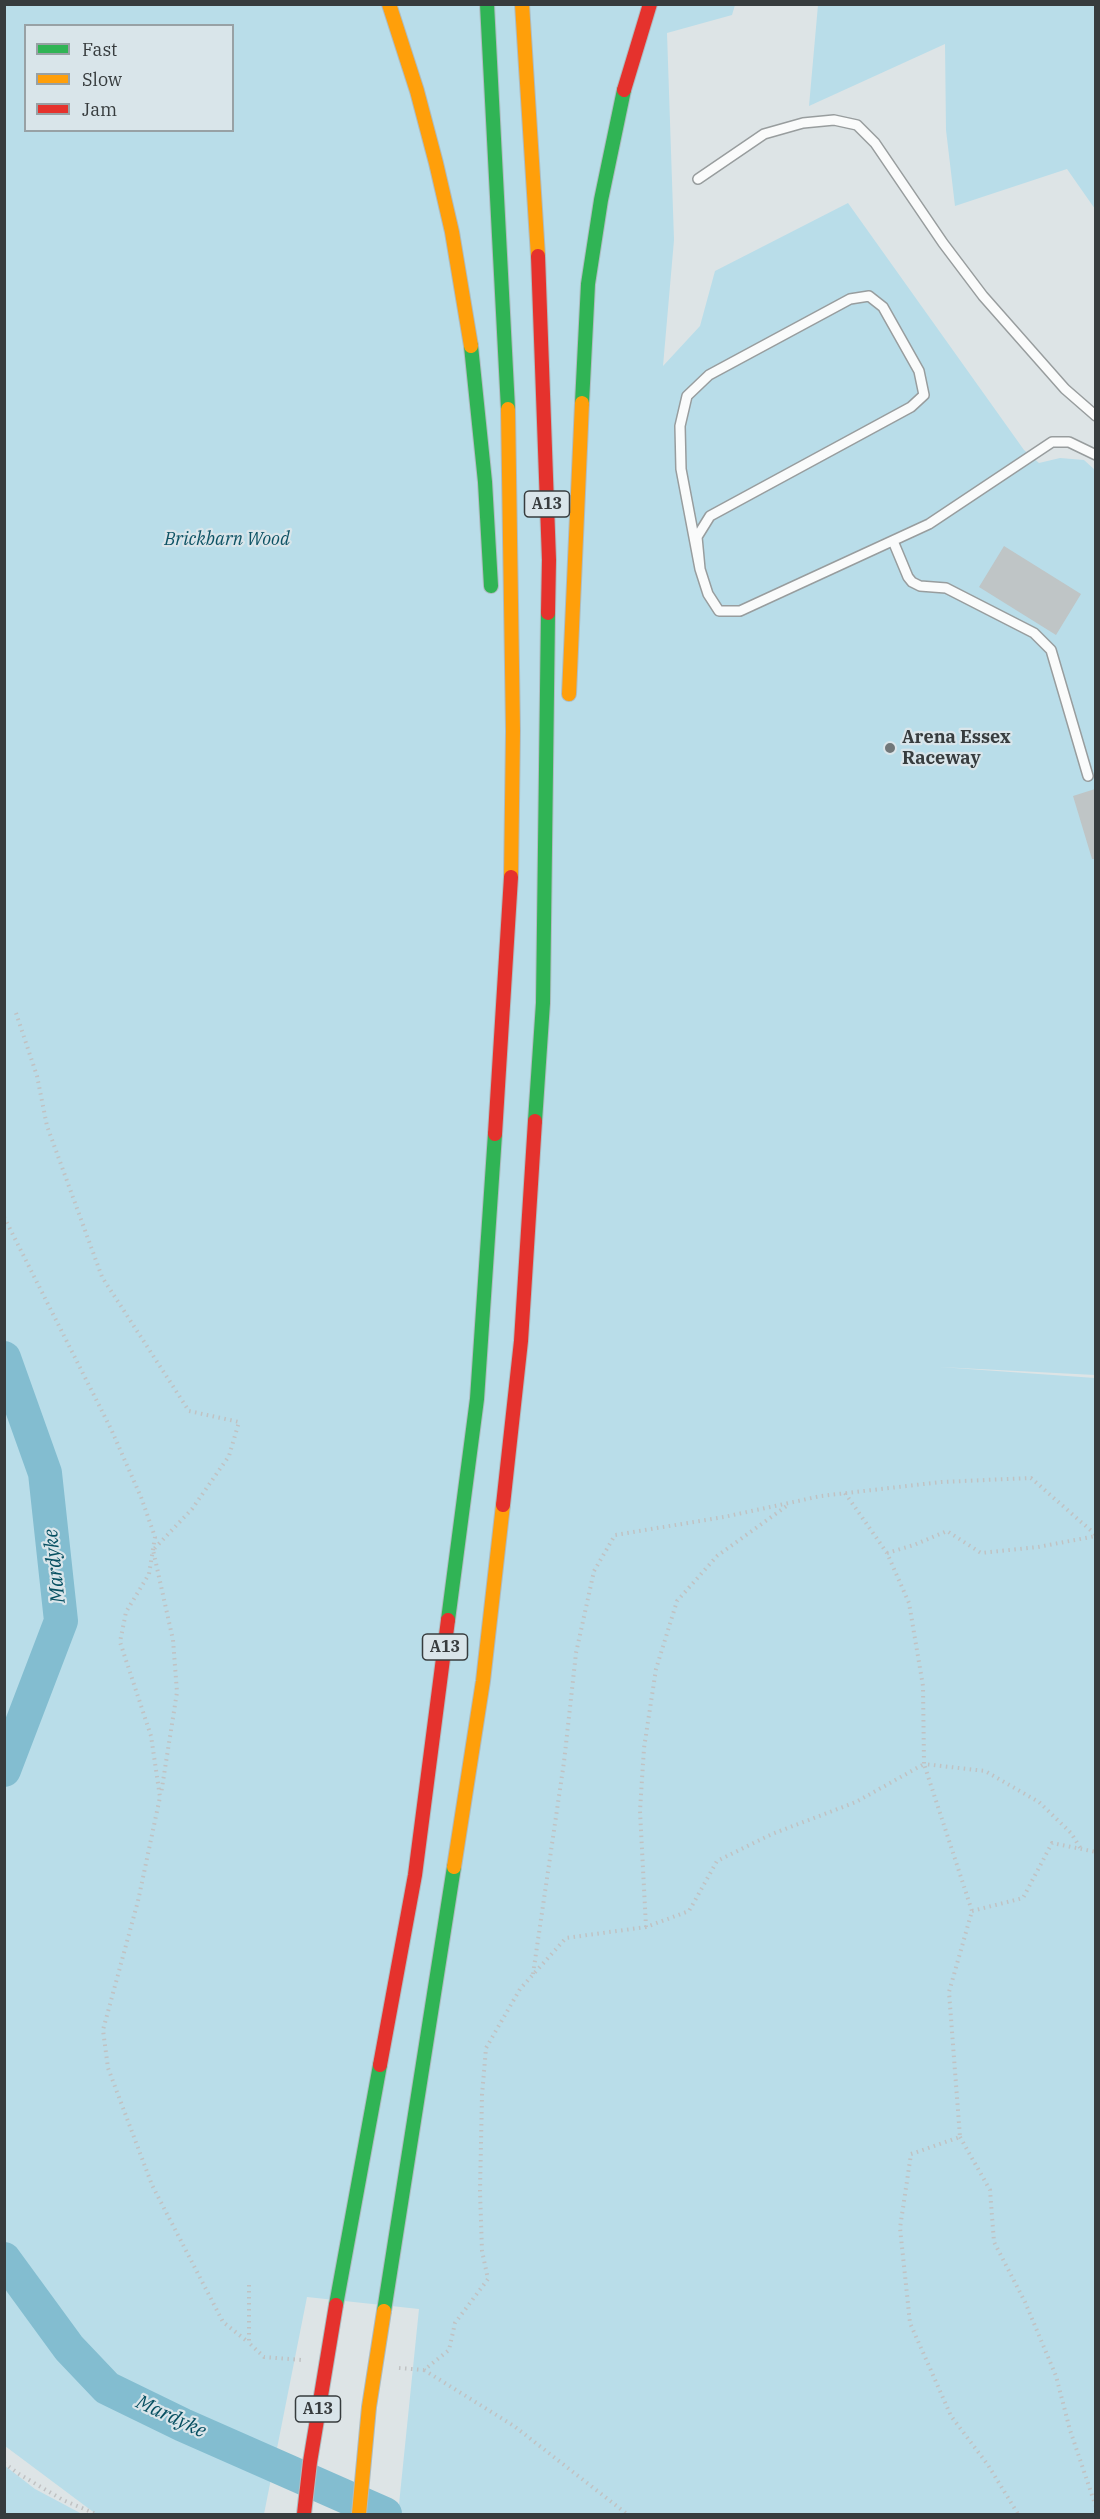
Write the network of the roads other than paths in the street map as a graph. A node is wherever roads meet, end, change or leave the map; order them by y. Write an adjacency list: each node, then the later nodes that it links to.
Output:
1 (389, 4): 10 (highway)
2 (487, 4): 15 (highway, A13)
3 (522, 4): 16 (highway, A13)
4 (650, 4): 11 (highway, A13)
5 (698, 179): 6 (lane)
6 (1095, 416)
7 (1095, 455): 8 (lane)
8 (892, 541): 9 (lane); 12 (lane)
9 (700, 569): 9 (lane)
10 (491, 598)
11 (568, 705)
12 (1088, 776)
13 (558, 911): 16 (highway, A13)
14 (494, 919): 15 (highway, A13)
15 (505, 983): 17 (highway, A13, bridge)
16 (543, 1003): 18 (highway, A13, bridge)
17 (304, 2514)
18 (359, 2514)

